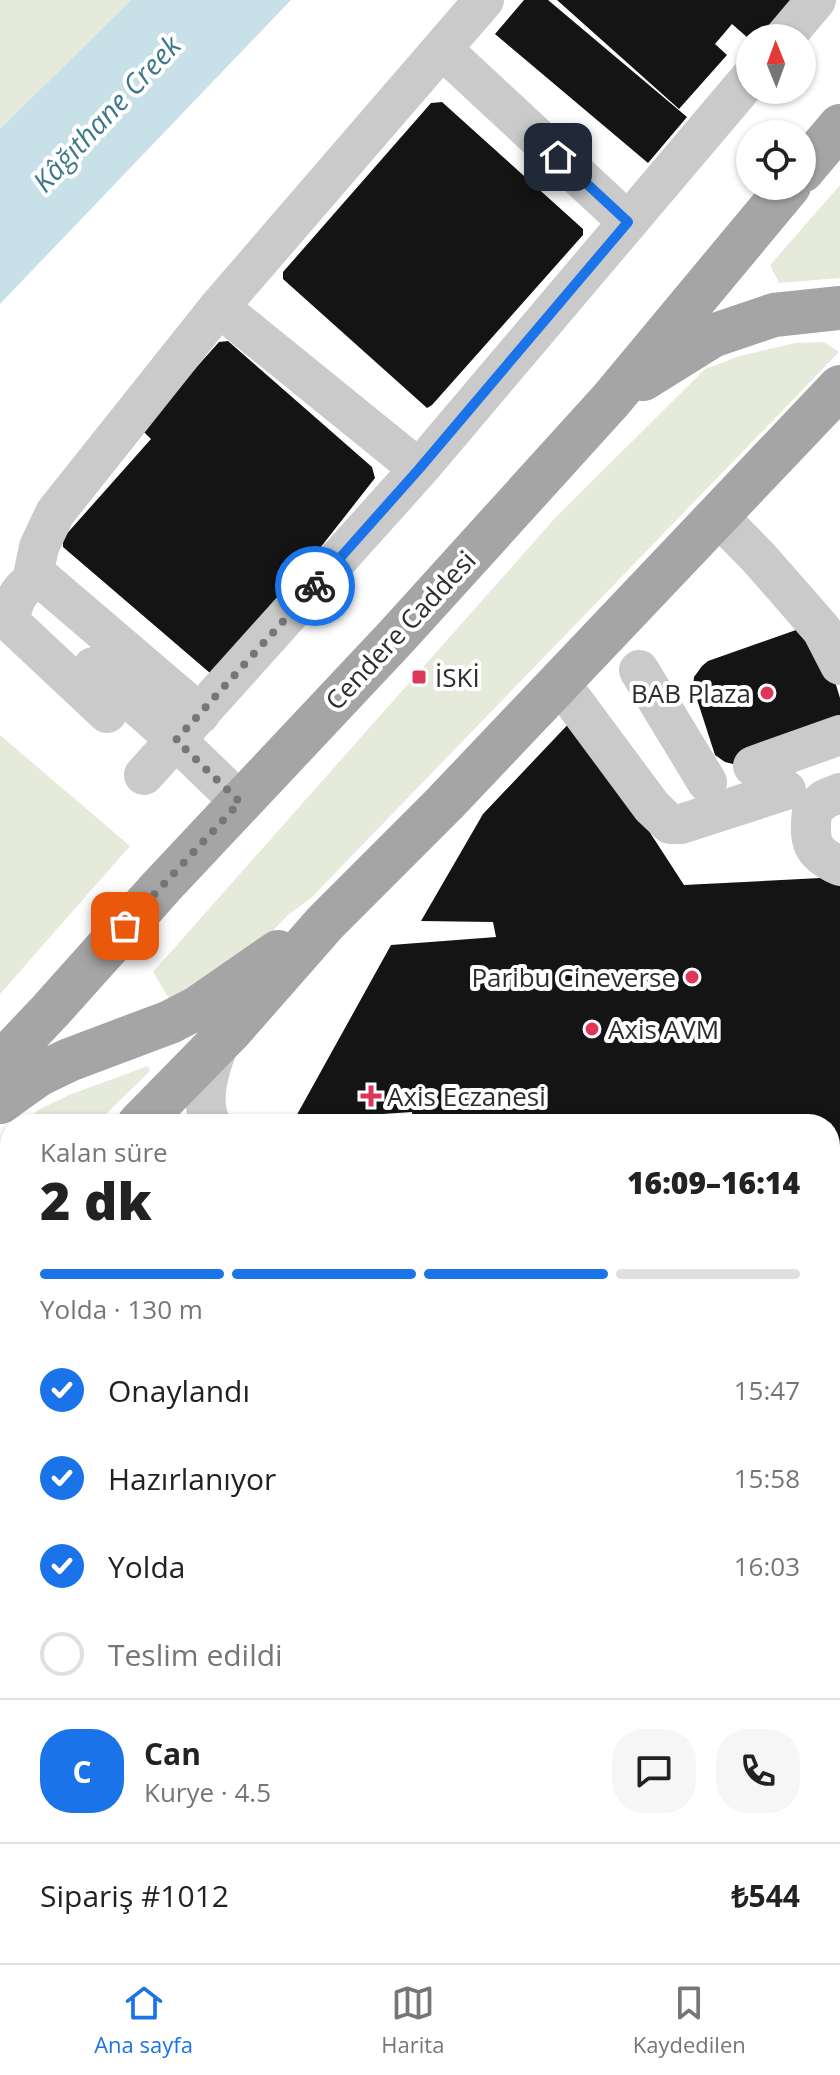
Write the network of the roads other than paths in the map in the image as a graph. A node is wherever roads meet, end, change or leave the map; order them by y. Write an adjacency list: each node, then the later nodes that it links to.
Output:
1 (484, 0): 4 (street)
2 (816, 0): 3 (street)
3 (796, 24)
4 (442, 49): 9 (street); 10 (street)
5 (736, 95): 9 (street)
6 (840, 126): 7 (main road)
7 (816, 154)
8 (777, 200): 13 (main road, Cendere Caddesi)
9 (628, 222): 14 (street)
10 (219, 307): 14 (street); 17 (street)
11 (840, 308): 13 (main road)
12 (840, 387): 15 (main road)
13 (611, 400): 31 (main road, Cendere Caddesi)
14 (419, 469): 23 (street)
15 (718, 516): 16 (street); 21 (main road)
16 (759, 558): 18 (street); 19 (street)
17 (35, 599): 22 (street); 23 (street)
18 (840, 635)
19 (840, 665)
20 (639, 670): 28 (street)
21 (569, 673): 25 (street); 29 (street); 33 (main road)
22 (107, 713)
23 (188, 727): 27 (street); 31 (street)
24 (840, 735): 26 (street)
25 (651, 762)
26 (753, 766)
27 (144, 775)
28 (707, 782)
29 (786, 790)
30 (840, 793): 32 (street)
31 (240, 802): 35 (main road, Cendere Caddesi)
32 (840, 866)
33 (325, 923): 34 (main road); 36 (main road)
34 (220, 1040): 37 (main road); 38 (street)
35 (0, 1064)
36 (0, 1102)
37 (149, 1114)
38 (208, 1114)

